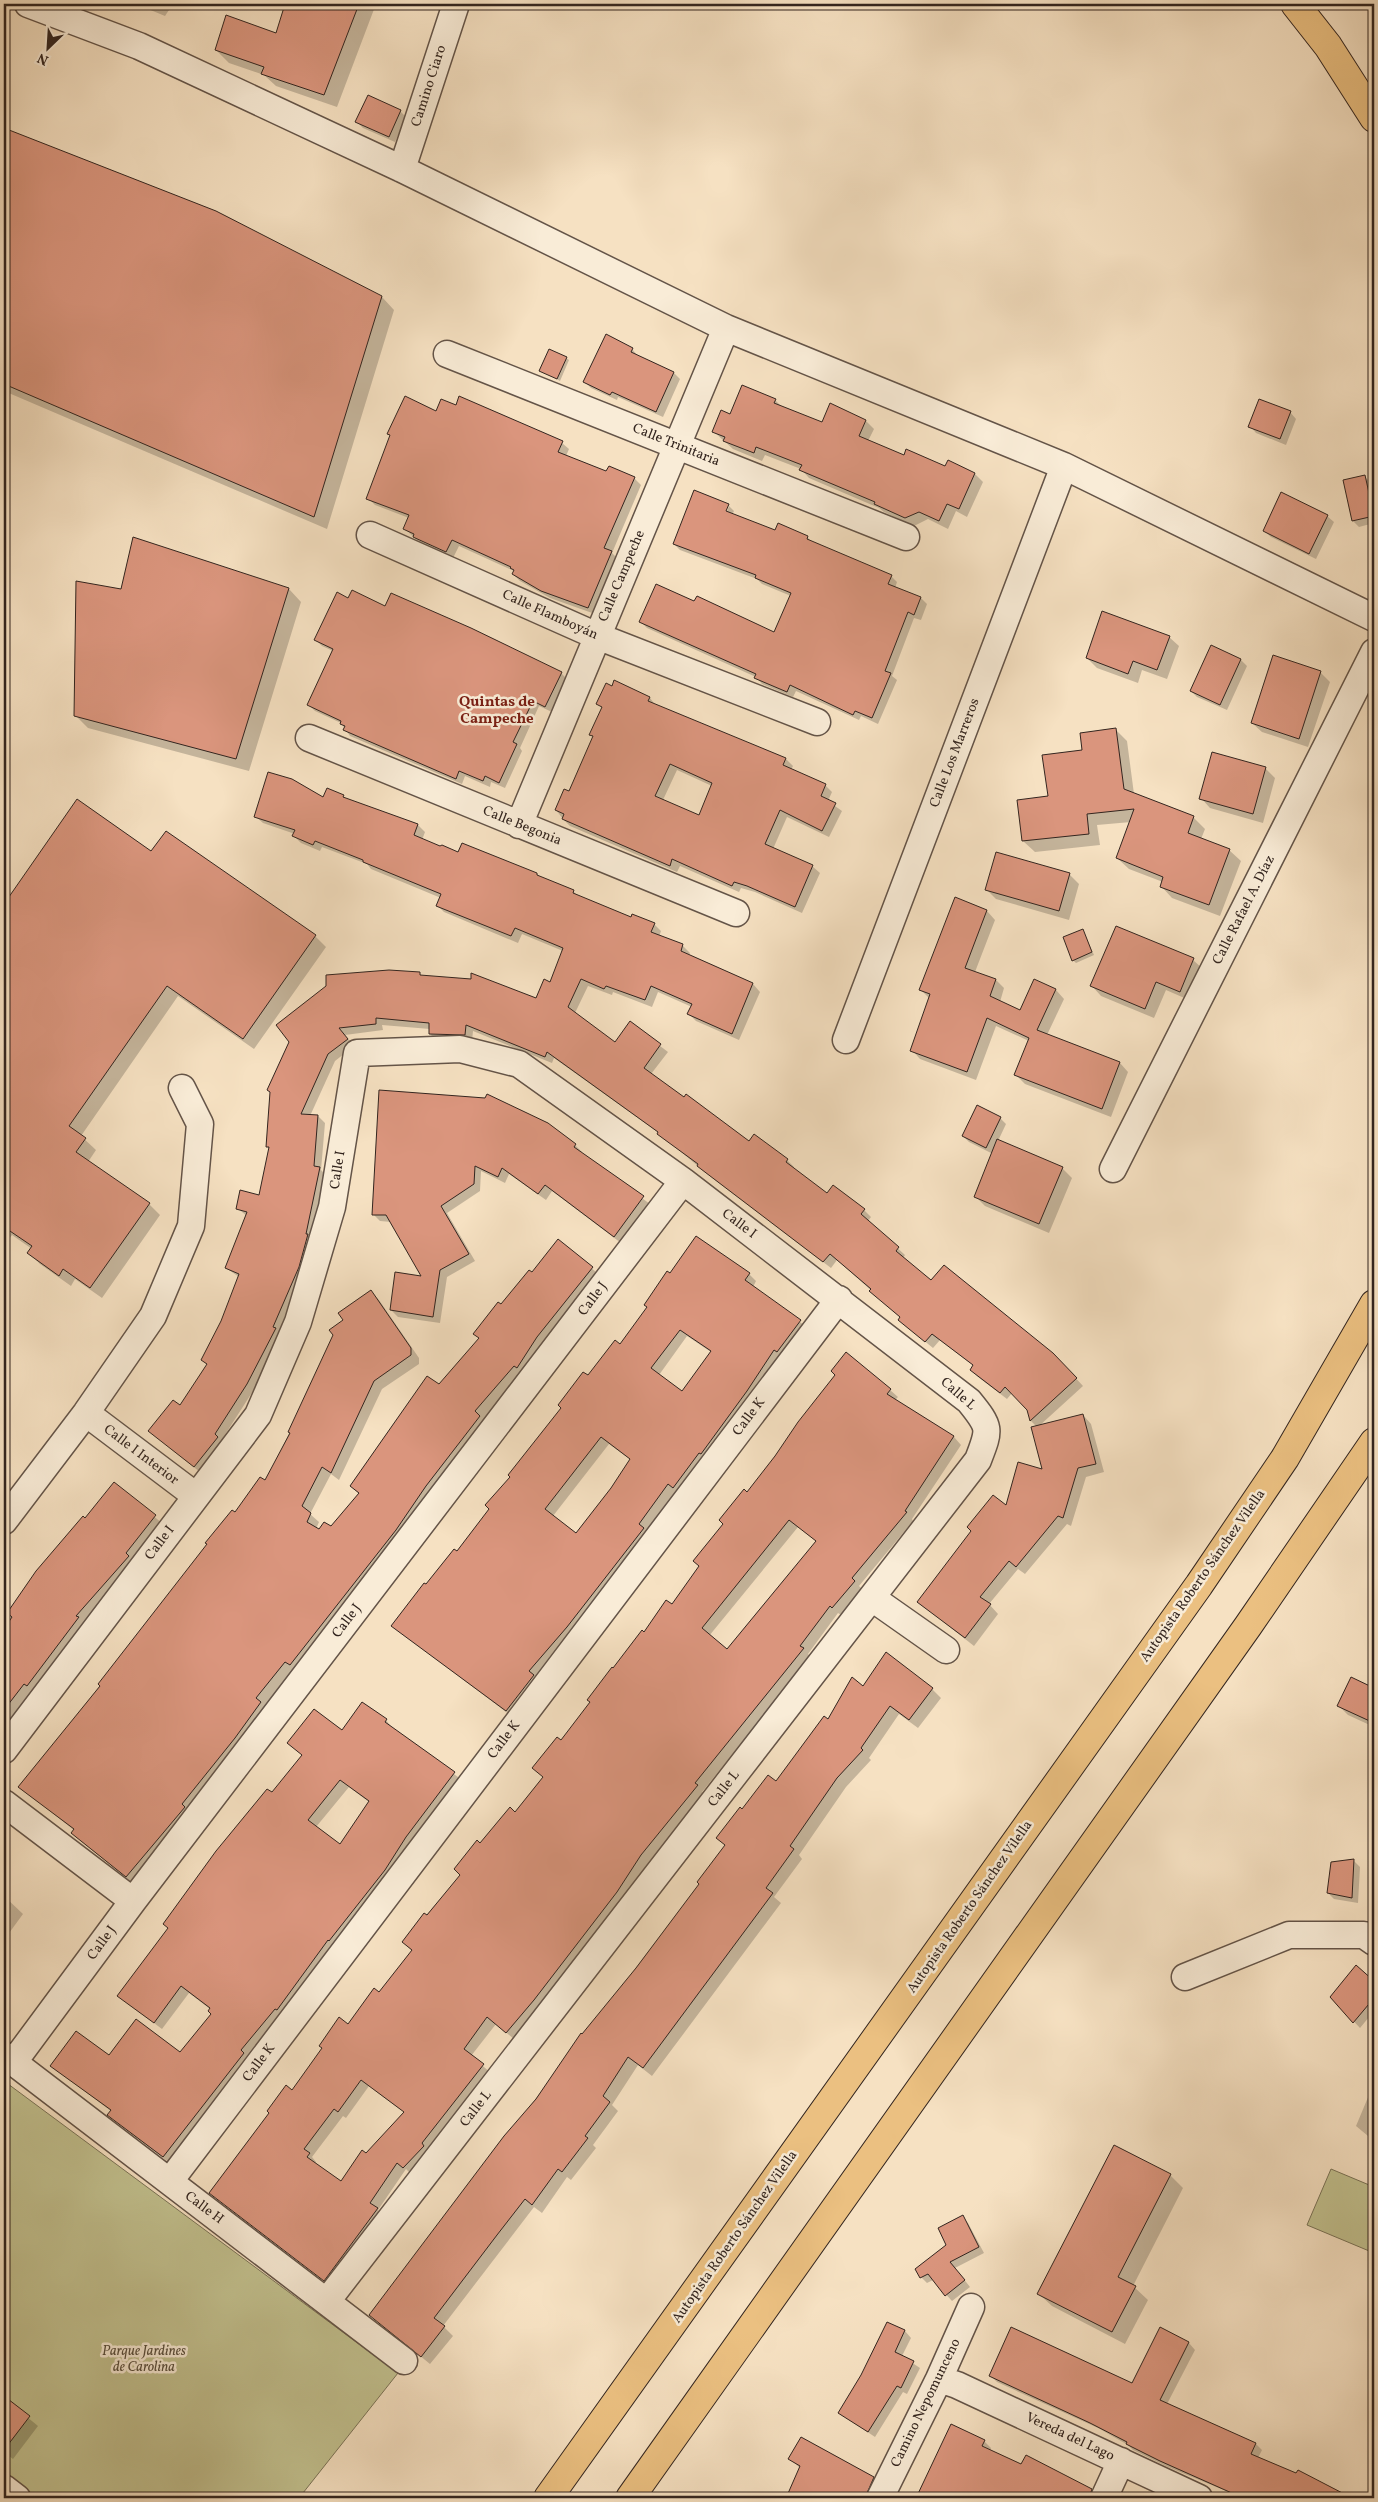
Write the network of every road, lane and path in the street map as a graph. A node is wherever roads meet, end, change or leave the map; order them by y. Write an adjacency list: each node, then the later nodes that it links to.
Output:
1 (28, 4): 5 (street)
2 (456, 4): 5 (street, Camino Ciaro)
3 (1294, 4): 4 (highway)
4 (1374, 118)
5 (402, 169): 6 (street)
6 (726, 328): 8 (street, Calle Campeche); 9 (street)
7 (446, 354): 8 (street, Calle Trinitaria)
8 (677, 445): 11 (street, Calle Trinitaria); 13 (street, Calle Campeche)
9 (1064, 466): 12 (street); 19 (street, Calle Los Marreros)
10 (370, 535): 13 (street, Calle Flamboyán)
11 (906, 537)
12 (1374, 618)
13 (597, 636): 15 (street, Calle Flamboyán); 17 (street, Calle Campeche)
14 (1374, 652): 21 (street, Calle Rafael A. Díaz)
15 (817, 722)
16 (309, 738): 17 (street, Calle Begonia)
17 (519, 825): 18 (street, Calle Begonia)
18 (736, 913)
19 (846, 1040)
20 (182, 1088): 25 (street)
21 (1113, 1168)
22 (683, 1181): 23 (street, Calle I); 27 (street, Calle I); 33 (street, Calle J)
23 (839, 1299): 29 (street, Calle L); 37 (street, Calle K)
24 (1374, 1304): 45 (highway, Autopista Roberto Sánchez Vilella)
25 (86, 1413): 27 (street, Calle I Interior); 28 (street)
26 (1374, 1442): 46 (highway)
27 (196, 1496): 31 (street, Calle I)
28 (4, 1521)
29 (872, 1598): 30 (street); 38 (street, Calle L)
30 (946, 1650)
31 (4, 1750)
32 (4, 1804): 33 (street)
33 (133, 1901): 36 (street, Calle J)
34 (1374, 1942): 35 (street)
35 (1185, 1978)
36 (9, 2059): 37 (street, Calle H)
37 (170, 2181): 38 (street, Calle H)
38 (327, 2301): 40 (street, Calle H)
39 (971, 2307): 41 (street, Camino Nepomunceno)
40 (404, 2361)
41 (939, 2379): 42 (street, Vereda del Lago); 47 (street, Camino Nepomunceno)
42 (1121, 2461): 48 (street); 49 (street, Vereda del Lago)
43 (4, 2488): 44 (street)
44 (17, 2498)
45 (548, 2498)
46 (630, 2498)
47 (880, 2498)
48 (1104, 2498)
49 (1199, 2498)

